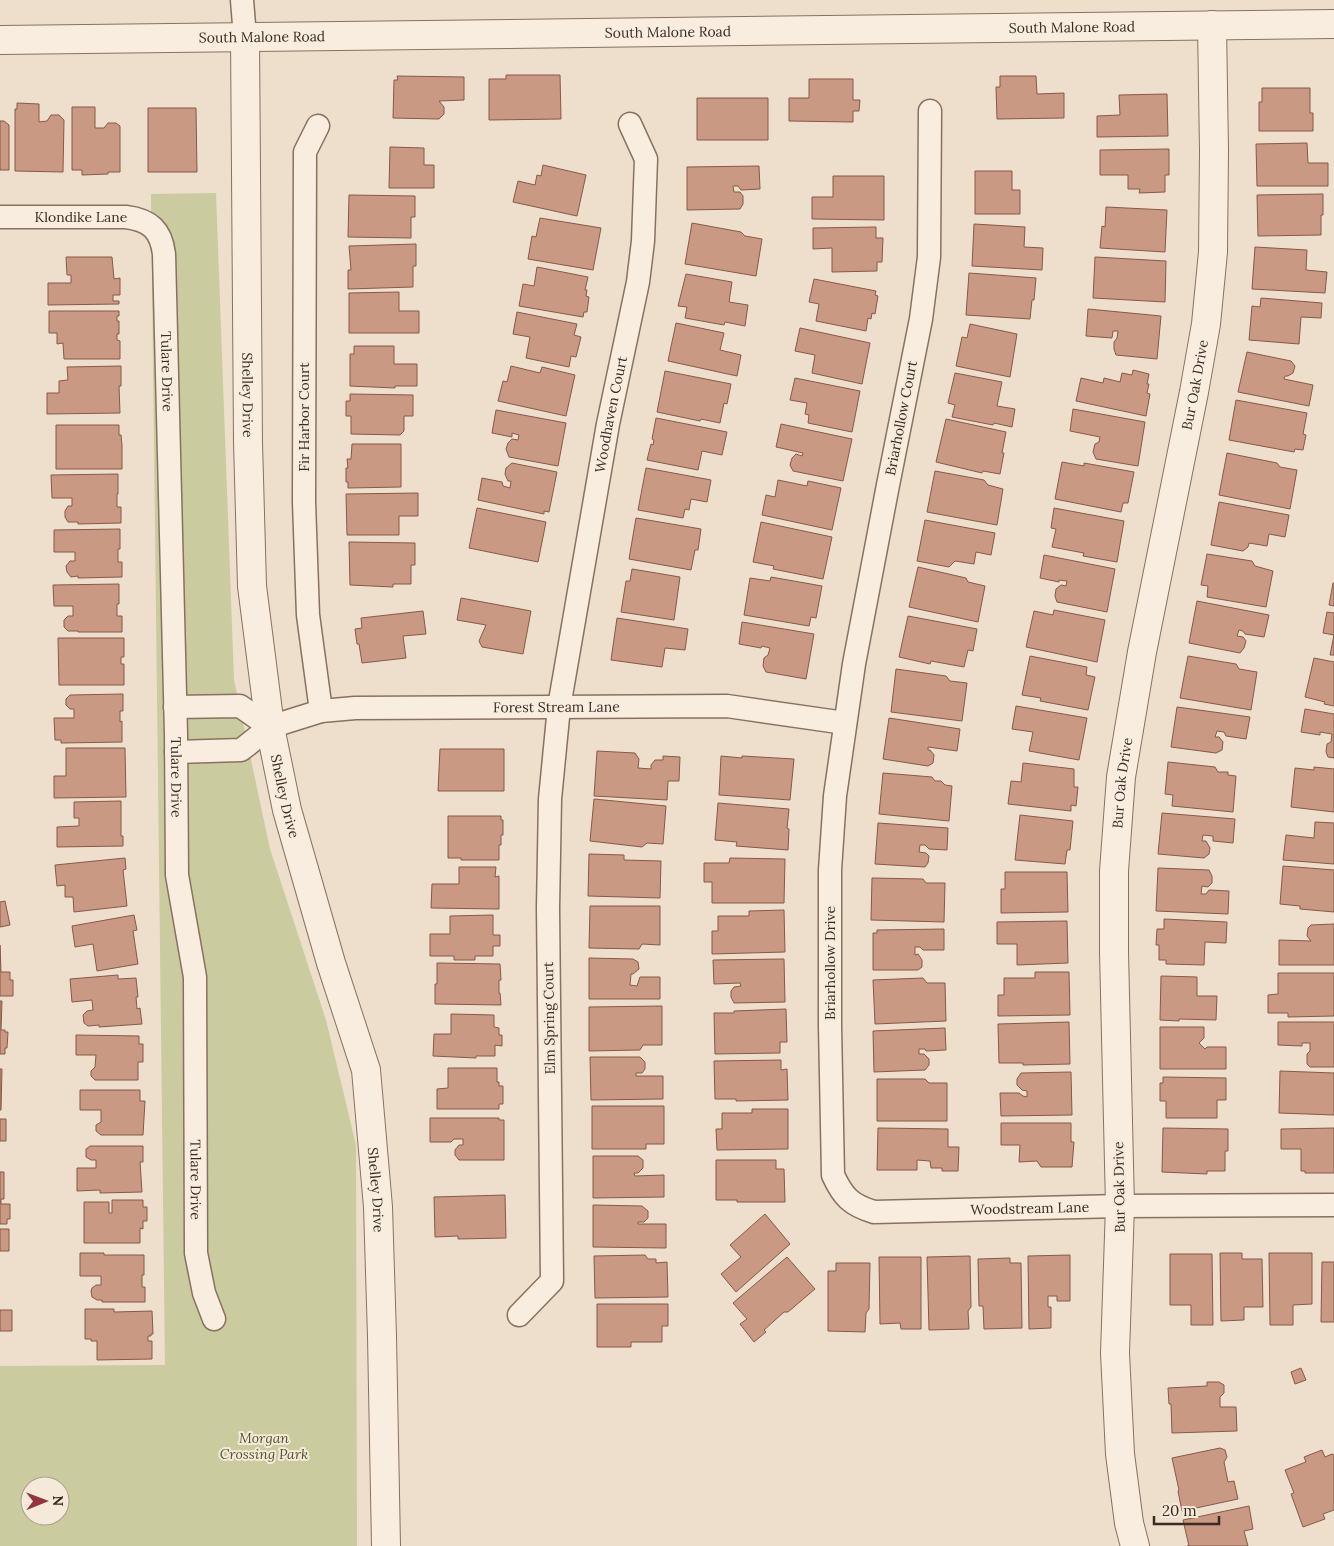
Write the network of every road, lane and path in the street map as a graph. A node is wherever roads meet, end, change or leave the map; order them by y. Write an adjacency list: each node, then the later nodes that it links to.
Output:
1 (242, 0): 4 (street)
2 (1334, 24): 3 (street, South Malone Road)
3 (1212, 26): 4 (street, South Malone Road); 19 (street, Bur Oak Drive)
4 (245, 37): 5 (street, South Malone Road); 15 (street, Shelley Drive)
5 (0, 40)
6 (930, 111): 14 (street, Briarhollow Court)
7 (630, 124): 12 (street, Woodhaven Court)
8 (318, 126): 13 (street, Fir Harbor Court)
9 (0, 217): 10 (street, Klondike Lane)
10 (157, 232): 11 (street, Tulare Drive)
11 (175, 707): 15 (street); 16 (street, Tulare Drive)
12 (559, 707): 13 (street, Forest Stream Lane); 14 (street, Forest Stream Lane); 20 (street, Elm Spring Court)
13 (321, 711): 15 (street, Forest Stream Lane)
14 (845, 723): 17 (street, Briarhollow Drive)
15 (270, 727): 16 (street, Forest Stream Lane); 22 (street, Shelley Drive)
16 (176, 752): 21 (street, Tulare Drive)
17 (848, 1200): 19 (street, Woodstream Lane)
18 (1334, 1205): 19 (street, Woodstream Lane)
19 (1120, 1206): 23 (street, Bur Oak Drive)
20 (519, 1315)
21 (214, 1319)
22 (386, 1546)
23 (1135, 1546)

